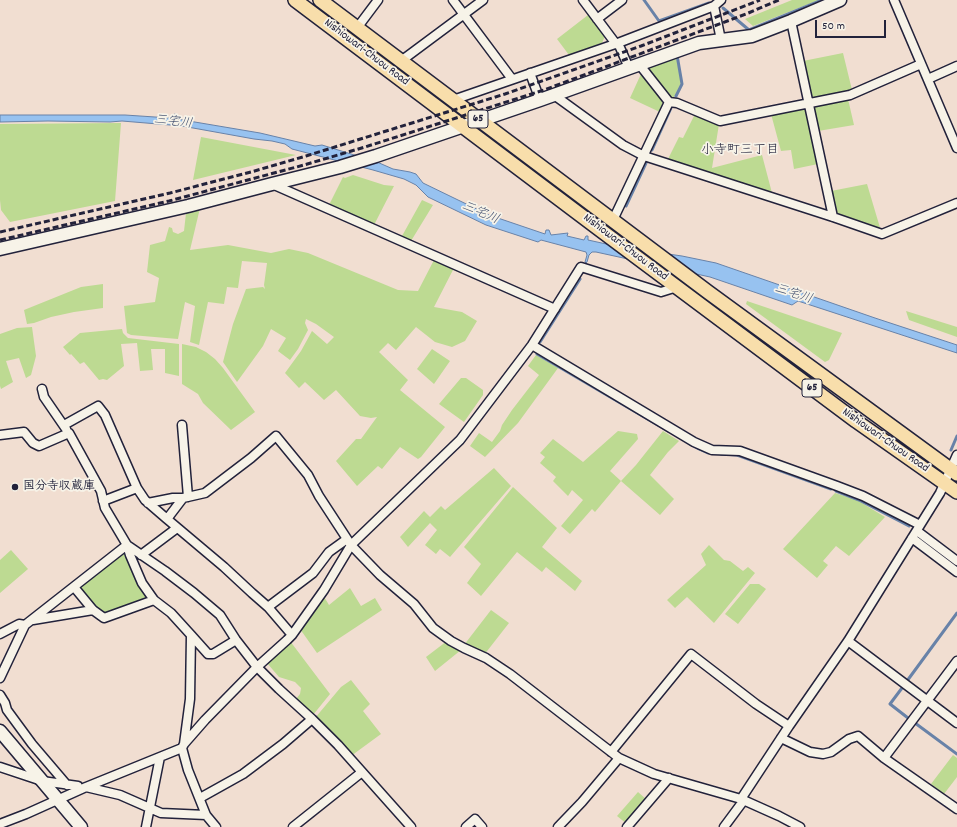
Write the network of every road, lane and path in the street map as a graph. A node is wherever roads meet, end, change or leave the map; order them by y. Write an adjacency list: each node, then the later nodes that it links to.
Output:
1 (295, 0): 30 (main road, Nishiowari-Chuou Road / 65)
2 (320, 0): 14 (main road, Nishiowari-Chuou Road / 65)
3 (378, 0): 14 (street)
4 (452, 0): 11 (street)
5 (482, 0): 11 (street)
6 (583, 0): 12 (street)
7 (622, 0): 12 (street)
8 (840, 0): 13 (street)
9 (894, 0): 18 (street)
10 (717, 2): 15 (street); 16 (street)
11 (463, 14): 17 (street); 22 (street)
12 (597, 19): 16 (street)
13 (791, 21): 15 (street); 28 (street)
14 (357, 28): 17 (main road, Nishiowari-Chuou Road / 65)
15 (721, 40): 19 (street)
16 (617, 43): 19 (street); 21 (street)
17 (401, 61): 25 (main road, Nishiowari-Chuou Road / 65)
18 (921, 64): 23 (street); 28 (street)
19 (634, 66): 24 (street); 27 (street)
20 (957, 66): 23 (street)
21 (530, 73): 22 (street); 26 (street)
22 (512, 79): 25 (street)
23 (928, 79): 31 (street)
24 (554, 95): 26 (street); 32 (street)
25 (453, 100): 29 (main road, Nishiowari-Chuou Road / 65)
26 (540, 100): 29 (street)
27 (669, 102): 28 (street); 32 (street)
28 (808, 103): 35 (street)
29 (481, 120): 30 (street); 36 (main road, Nishiowari-Chuou Road / 65)
30 (463, 126): 33 (street); 38 (main road, Nishiowari-Chuou Road / 65)
31 (957, 148)
32 (644, 156): 35 (street); 36 (street)
33 (272, 184): 37 (street); 39 (street)
34 (957, 203): 35 (street)
35 (833, 217)
36 (613, 220): 47 (main road, Nishiowari-Chuou Road / 65)
37 (0, 249)
38 (673, 284): 39 (street); 48 (main road, Nishiowari-Chuou Road / 65)
39 (555, 309): 40 (street)
40 (532, 345): 56 (street); 57 (street)
41 (42, 389): 43 (street)
42 (182, 424): 51 (street)
43 (64, 425): 44 (street); 49 (street)
44 (69, 433): 45 (street); 52 (street)
45 (0, 436)
46 (957, 455): 47 (street)
47 (954, 471): 48 (street)
48 (945, 483): 50 (main road, Nishiowari-Chuou Road / 65); 56 (street)
49 (137, 488): 52 (street); 53 (street)
50 (957, 492)
51 (185, 498): 53 (street); 54 (street); 57 (street)
52 (103, 500): 58 (street)
53 (148, 503): 54 (street)
54 (167, 519): 55 (street)
55 (177, 528): 59 (street); 64 (street)
56 (916, 532): 60 (street); 61 (street); 71 (street)
57 (349, 542): 64 (street); 68 (street); 83 (street)
58 (127, 545): 59 (street); 62 (street); 63 (street)
59 (141, 554): 70 (street)
60 (957, 561)
61 (957, 572)
62 (74, 588): 65 (street); 66 (street)
63 (154, 600): 65 (street); 69 (street)
64 (268, 607): 68 (street)
65 (93, 610): 66 (street)
66 (28, 623): 67 (street); 74 (street)
67 (0, 634)
68 (292, 634): 73 (street)
69 (191, 635): 70 (street); 82 (street)
70 (236, 640): 73 (street)
71 (848, 641): 76 (street); 79 (street)
72 (957, 661): 76 (street)
73 (257, 667): 77 (street); 82 (street)
74 (0, 678)
75 (0, 695): 91 (street)
76 (927, 700): 78 (street); 86 (street)
77 (312, 719): 88 (street); 93 (street)
78 (957, 723)
79 (789, 726): 81 (street); 83 (street)
80 (0, 731): 90 (street)
81 (781, 738): 86 (street); 95 (street)
82 (183, 746): 84 (street); 93 (street)
83 (612, 752): 85 (street)
84 (160, 757): 92 (street); 96 (street)
85 (620, 758): 89 (street); 107 (street)
86 (884, 758): 97 (street)
87 (0, 767): 90 (street)
88 (362, 772): 103 (street); 104 (street)
89 (670, 778): 95 (street); 108 (street)
90 (42, 781): 91 (street); 94 (street)
91 (67, 785): 92 (street)
92 (83, 788): 94 (street); 96 (street)
93 (200, 798): 98 (street)
94 (58, 799): 99 (street); 100 (street)
95 (742, 799): 109 (street); 110 (street)
96 (150, 808): 98 (street); 101 (street)
97 (957, 809)
98 (206, 816): 102 (street)
99 (0, 824)
100 (81, 827)
101 (146, 827)
102 (216, 827)
103 (293, 827)
104 (411, 827)
105 (466, 827): 106 (street)
106 (482, 827)
107 (558, 827)
108 (627, 827)
109 (724, 827)
110 (800, 827)

